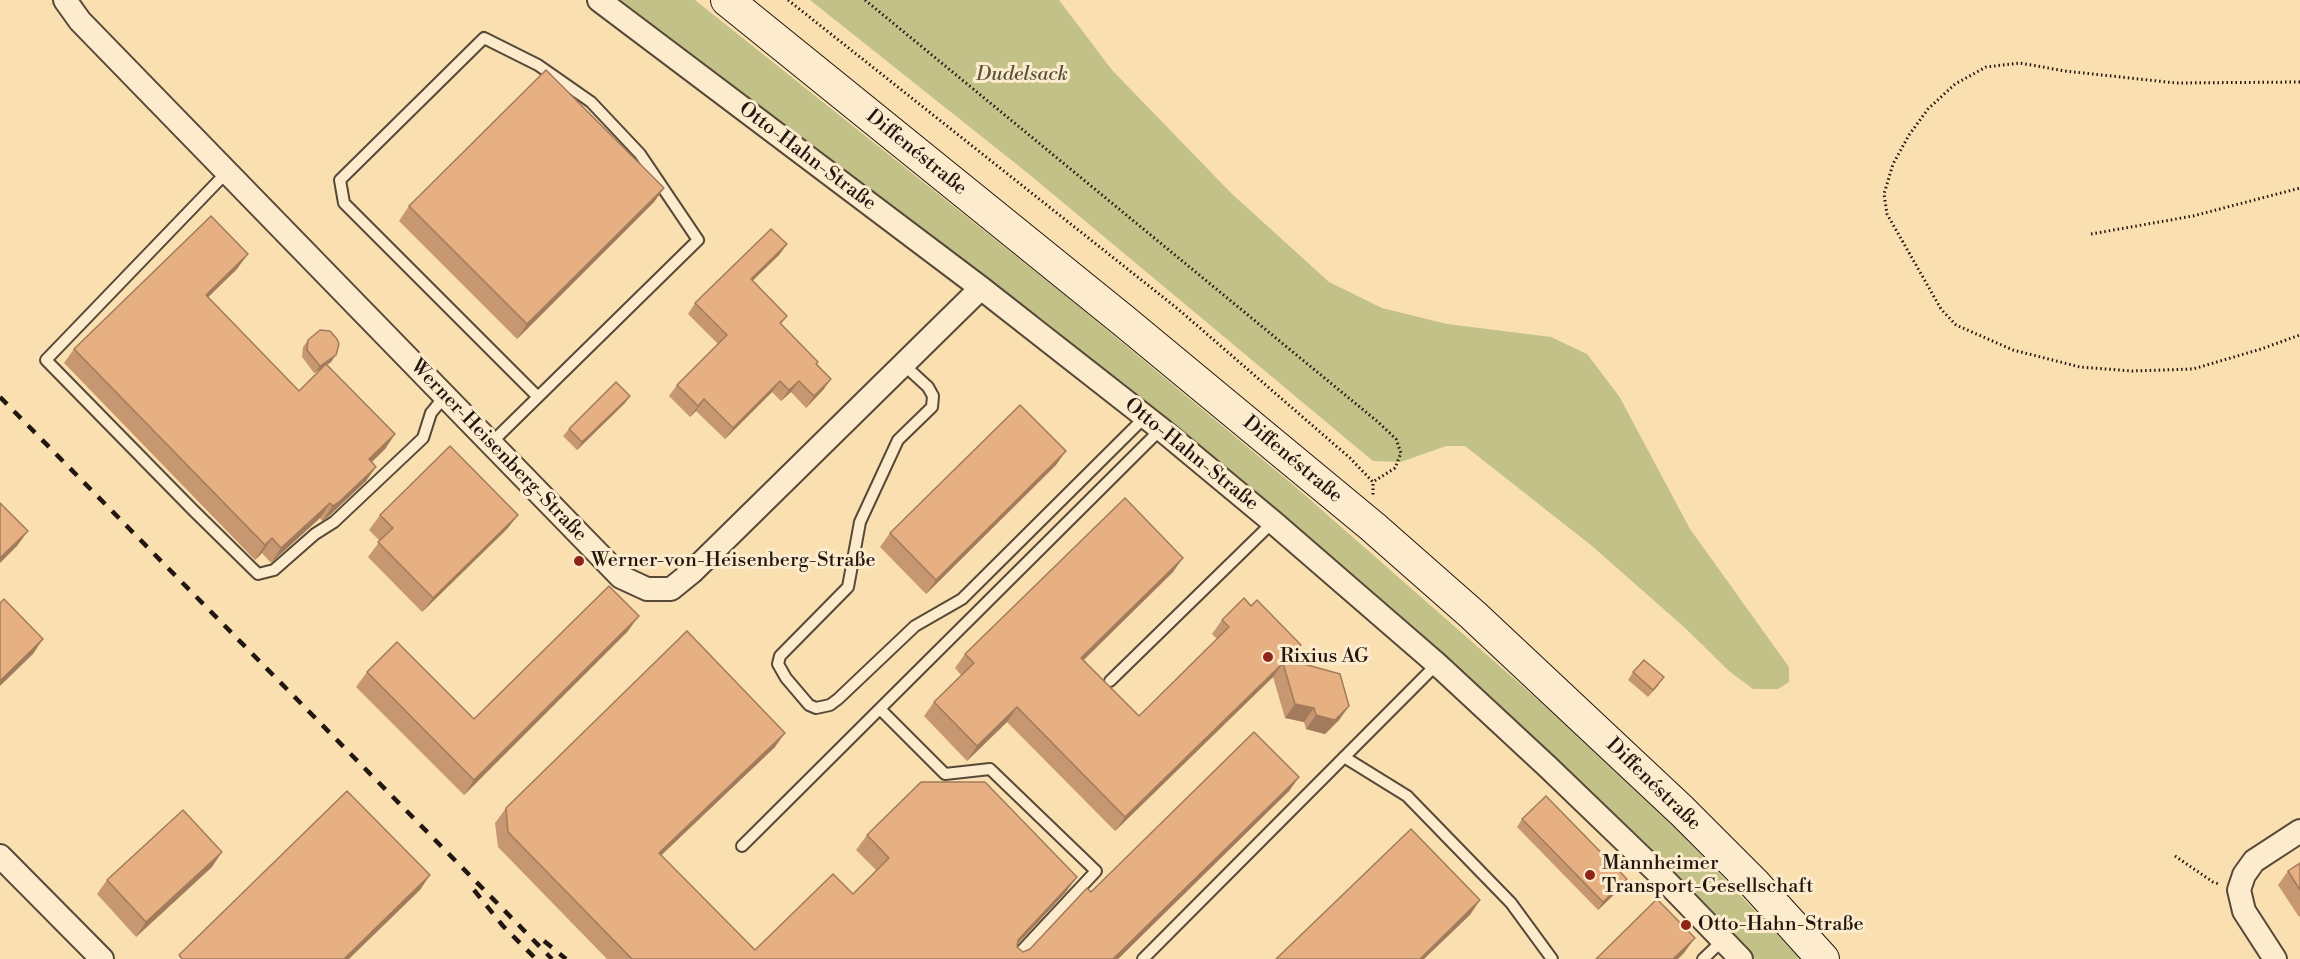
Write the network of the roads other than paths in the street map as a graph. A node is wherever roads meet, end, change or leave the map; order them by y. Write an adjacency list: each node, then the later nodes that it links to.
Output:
1 (65, 0): 4 (street, Werner-Heisenberg-Straße)
2 (599, 0): 5 (street, Otto-Hahn-Straße)
3 (727, 0): 26 (main road, Diffenéstraße)
4 (227, 172): 7 (street, Werner-Heisenberg-Straße); 7 (lane)
5 (981, 288): 6 (street, Werner-Heisenberg-Straße); 9 (street, Otto-Hahn-Straße)
6 (903, 364): 9 (lane); 10 (street, Werner-Heisenberg-Straße)
7 (445, 396): 10 (street, Werner-Heisenberg-Straße)
8 (538, 397): 8 (lane); 10 (lane)
9 (1153, 423): 11 (street, Otto-Hahn-Straße); 14 (lane)
10 (491, 444)
11 (1274, 522): 12 (street, Otto-Hahn-Straße); 13 (lane)
12 (1437, 664): 15 (lane); 19 (street, Otto-Hahn-Straße)
13 (1110, 681)
14 (880, 709): 17 (lane); 21 (lane)
15 (1344, 757): 22 (lane); 23 (lane)
16 (2300, 831): 27 (street)
17 (742, 846)
18 (0, 856): 20 (street)
19 (1722, 940): 24 (lane); 25 (street, Otto-Hahn-Straße)
20 (102, 959)
21 (1014, 959)
22 (1143, 959)
23 (1552, 959)
24 (1704, 959)
25 (1741, 959)
26 (1823, 959)
27 (2275, 959)

